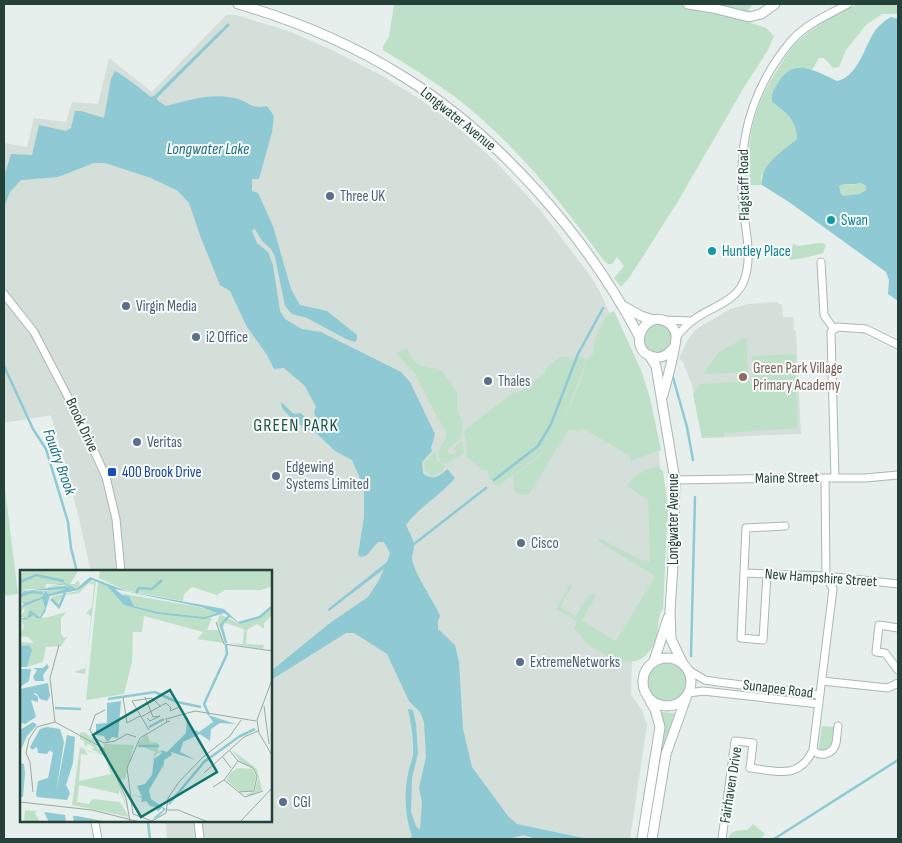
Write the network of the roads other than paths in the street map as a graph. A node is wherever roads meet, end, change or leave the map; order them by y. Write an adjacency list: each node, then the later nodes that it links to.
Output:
1 (238, 4): 7 (street, Longwater Avenue)
2 (688, 4): 4 (street)
3 (848, 4): 10 (street, Flagstaff Road)
4 (772, 6)
5 (821, 262): 11 (street)
6 (4, 294): 23 (street, Brook Drive)
7 (623, 306): 8 (street, Longwater Avenue); 12 (street, Longwater Avenue)
8 (653, 320): 9 (street); 12 (street)
9 (662, 320): 10 (street); 13 (street)
10 (692, 321): 13 (street, Flagstaff Road)
11 (833, 328): 14 (street); 20 (street)
12 (639, 336): 16 (street)
13 (676, 337): 15 (street)
14 (898, 345)
15 (674, 347): 16 (street); 17 (street, Longwater Avenue)
16 (649, 356): 17 (street, Longwater Avenue)
17 (662, 398): 21 (street, Longwater Avenue)
18 (898, 476): 20 (street, Maine Street)
19 (825, 478): 20 (street, Maine Street); 21 (street, Maine Street); 26 (street)
20 (835, 478)
21 (675, 480): 28 (street, Longwater Avenue)
22 (785, 526): 24 (street)
23 (121, 570)
24 (744, 573): 25 (street, New Hampshire Street); 25 (street)
25 (767, 574): 26 (street, New Hampshire Street)
26 (826, 576): 27 (street, New Hampshire Street); 33 (street)
27 (898, 584)
28 (670, 610): 30 (street, Longwater Avenue); 31 (street, Longwater Avenue)
29 (898, 628): 32 (street)
30 (654, 661): 31 (street); 37 (street)
31 (685, 667): 35 (street, Sunapee Road); 36 (street)
32 (898, 670)
33 (822, 681): 34 (street); 35 (street)
34 (898, 683)
35 (820, 695): 38 (street, Sunapee Road)
36 (687, 696): 37 (street); 38 (street, Sunapee Road); 46 (street)
37 (648, 698): 45 (street)
38 (818, 704): 40 (street)
39 (838, 726): 40 (street)
40 (813, 750): 47 (street, Fairhaven Drive)
41 (95, 823): 43 (street)
42 (198, 823): 44 (street)
43 (98, 839)
44 (200, 839)
45 (642, 839)
46 (652, 839)
47 (722, 839)

